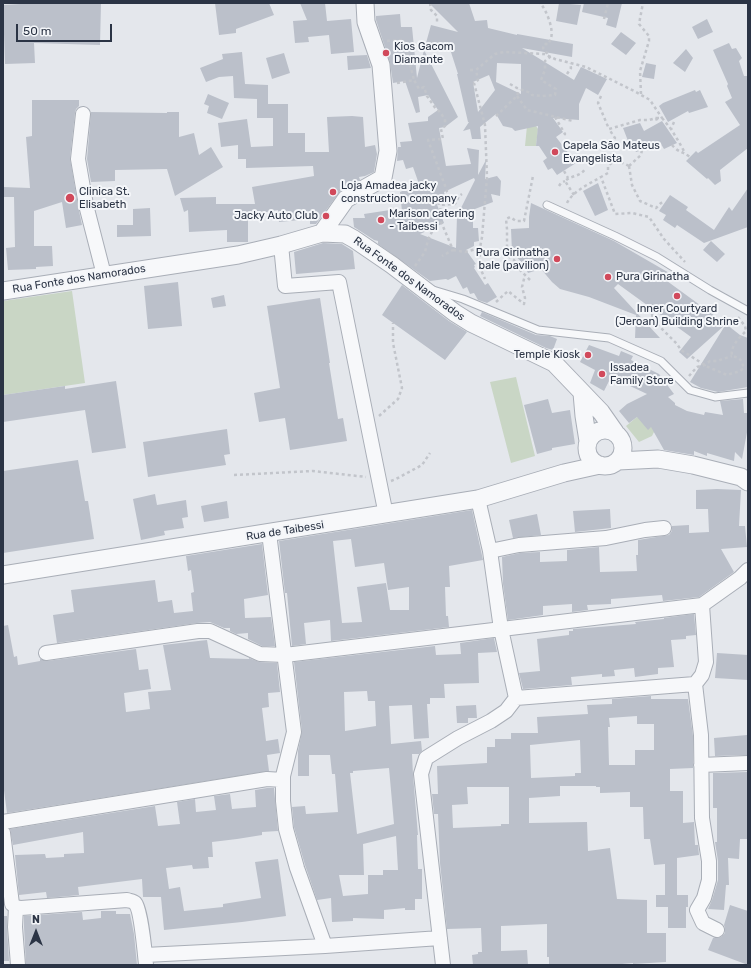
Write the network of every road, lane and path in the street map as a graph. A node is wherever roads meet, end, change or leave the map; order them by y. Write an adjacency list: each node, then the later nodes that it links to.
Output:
1 (365, 3): 8 (street)
2 (430, 3): 7 (path)
3 (540, 3): 9 (path)
4 (608, 3): 6 (path)
5 (643, 3): 18 (path)
6 (604, 19)
7 (436, 23)
8 (371, 38): 14 (path); 52 (street)
9 (550, 57): 10 (path); 12 (path); 17 (path)
10 (570, 63): 13 (path); 18 (path)
11 (470, 70): 12 (path)
12 (476, 70): 54 (path)
13 (567, 74)
14 (414, 80): 16 (path); 48 (path)
15 (510, 84): 17 (path)
16 (390, 85)
17 (519, 89): 19 (path)
18 (641, 95): 25 (path)
19 (517, 96): 22 (path); 23 (path)
20 (601, 96): 29 (path)
21 (83, 114): 57 (street)
22 (496, 116)
23 (555, 117): 26 (path); 31 (path)
24 (656, 118): 25 (path); 27 (path); 29 (path)
25 (662, 118): 30 (path)
26 (573, 122)
27 (658, 122)
28 (674, 122): 30 (path)
29 (609, 129): 36 (path)
30 (671, 129): 34 (path)
31 (562, 137)
32 (672, 145): 34 (path)
33 (642, 150): 37 (path)
34 (684, 153): 35 (path)
35 (690, 157)
36 (612, 162): 37 (path); 42 (path)
37 (629, 166): 47 (path)
38 (585, 169): 41 (path)
39 (564, 171): 41 (path)
40 (533, 176): 58 (path)
41 (568, 178): 43 (path)
42 (601, 178): 46 (path); 60 (path)
43 (565, 181): 44 (path); 46 (path)
44 (559, 186)
45 (462, 194): 48 (path)
46 (574, 194): 50 (path)
47 (665, 202)
48 (440, 205): 51 (path)
49 (546, 205): 50 (lane)
50 (562, 212): 60 (lane)
51 (439, 217): 55 (path); 59 (path)
52 (322, 233): 53 (street, Rua Fonte dos Namorados); 59 (street, Rua Fonte dos Namorados)
53 (281, 245): 57 (street, Rua Fonte dos Namorados); 75 (street)
54 (480, 248): 55 (path); 61 (path)
55 (453, 250): 56 (path)
56 (442, 256)
57 (104, 275): 64 (street, Rua Fonte dos Namorados)
58 (525, 275): 62 (path); 67 (path)
59 (408, 276): 63 (street, Rua Fonte dos Namorados)
60 (690, 278): 65 (lane)
61 (485, 279)
62 (530, 280)
63 (422, 287): 67 (lane); 73 (street, Rua Fonte dos Namorados)
64 (3, 291)
65 (734, 303): 68 (lane); 70 (path)
66 (651, 308): 71 (path)
67 (490, 310): 72 (lane)
68 (748, 311)
69 (394, 323): 75 (path)
70 (732, 356): 71 (path); 71 (path)
71 (705, 365): 72 (path)
72 (683, 383): 74 (lane)
73 (582, 393): 76 (street, Rua Fonte dos Namorados); 77 (street)
74 (748, 393)
75 (368, 426): 85 (street)
76 (619, 438): 77 (street); 79 (street); 80 (street)
77 (587, 444): 81 (street); 82 (street)
78 (430, 453): 85 (path)
79 (658, 459): 80 (street); 84 (street)
80 (618, 461): 81 (street)
81 (600, 465): 82 (street, Rua de Taibessi)
82 (564, 473): 86 (street, Rua de Taibessi)
83 (234, 475): 85 (path)
84 (748, 482)
85 (380, 484): 87 (street)
86 (478, 499): 87 (street, Rua de Taibessi); 90 (street)
87 (386, 515): 89 (street, Rua de Taibessi)
88 (664, 528): 90 (street)
89 (270, 533): 92 (street, Rua de Taibessi); 96 (street)
90 (490, 551): 94 (street)
91 (748, 570): 93 (street)
92 (3, 575)
93 (702, 605): 94 (street); 97 (street)
94 (501, 629): 96 (street); 98 (street)
95 (46, 653): 96 (street)
96 (285, 654): 101 (street)
97 (695, 684): 98 (street); 100 (street)
98 (516, 698): 106 (street)
99 (748, 764): 100 (street)
100 (701, 765): 105 (street)
101 (283, 780): 102 (street); 107 (street)
102 (3, 822)
103 (3, 833): 104 (street)
104 (16, 907): 108 (street); 109 (street)
105 (717, 930)
106 (440, 938): 107 (street); 110 (street)
107 (325, 946): 108 (street)
108 (145, 960)
109 (18, 965)
110 (443, 965)

